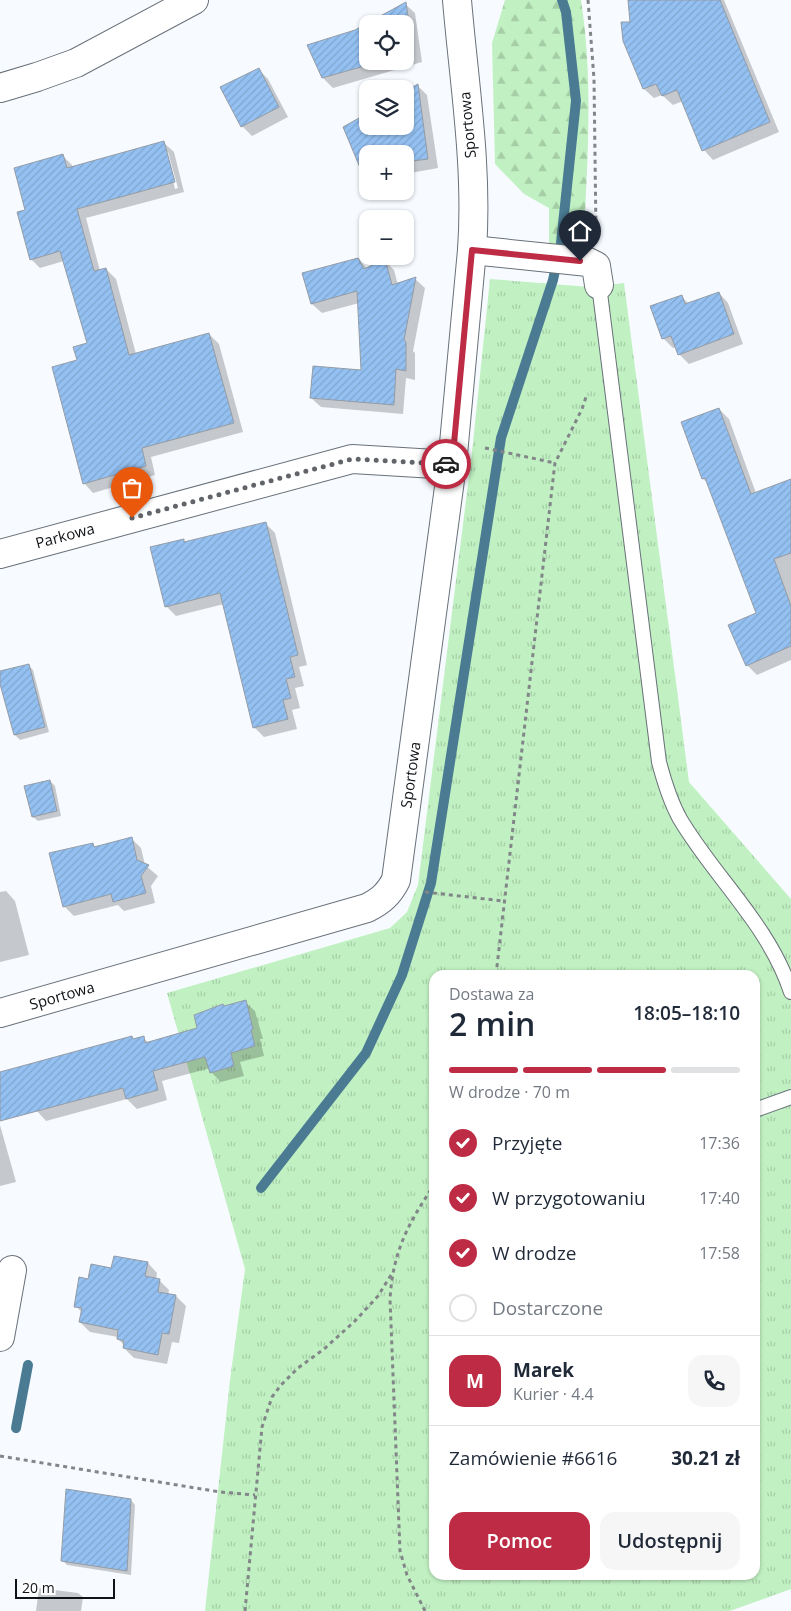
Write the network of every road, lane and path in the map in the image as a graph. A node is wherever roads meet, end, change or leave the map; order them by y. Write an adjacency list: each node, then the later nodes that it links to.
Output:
1 (194, 0): 4 (street)
2 (457, 0): 5 (street, Sportowa)
3 (588, 0): 6 (path)
4 (0, 88)
5 (472, 250): 6 (street); 10 (street, Sportowa)
6 (592, 271): 15 (lane)
7 (587, 392): 9 (path)
8 (477, 446): 9 (path)
9 (555, 464): 13 (path)
10 (452, 465): 11 (street, Parkowa); 16 (street, Sportowa)
11 (0, 554)
12 (422, 892): 13 (path)
13 (503, 901): 14 (path)
14 (496, 970)
15 (791, 992)
16 (0, 1013)
17 (791, 1097): 18 (lane)
18 (760, 1108)
19 (429, 1193): 21 (path)
20 (12, 1270): 22 (street)
21 (392, 1274): 24 (path); 26 (path)
22 (0, 1337)
23 (0, 1456): 24 (path)
24 (255, 1495): 25 (path)
25 (245, 1611)
26 (425, 1611)

